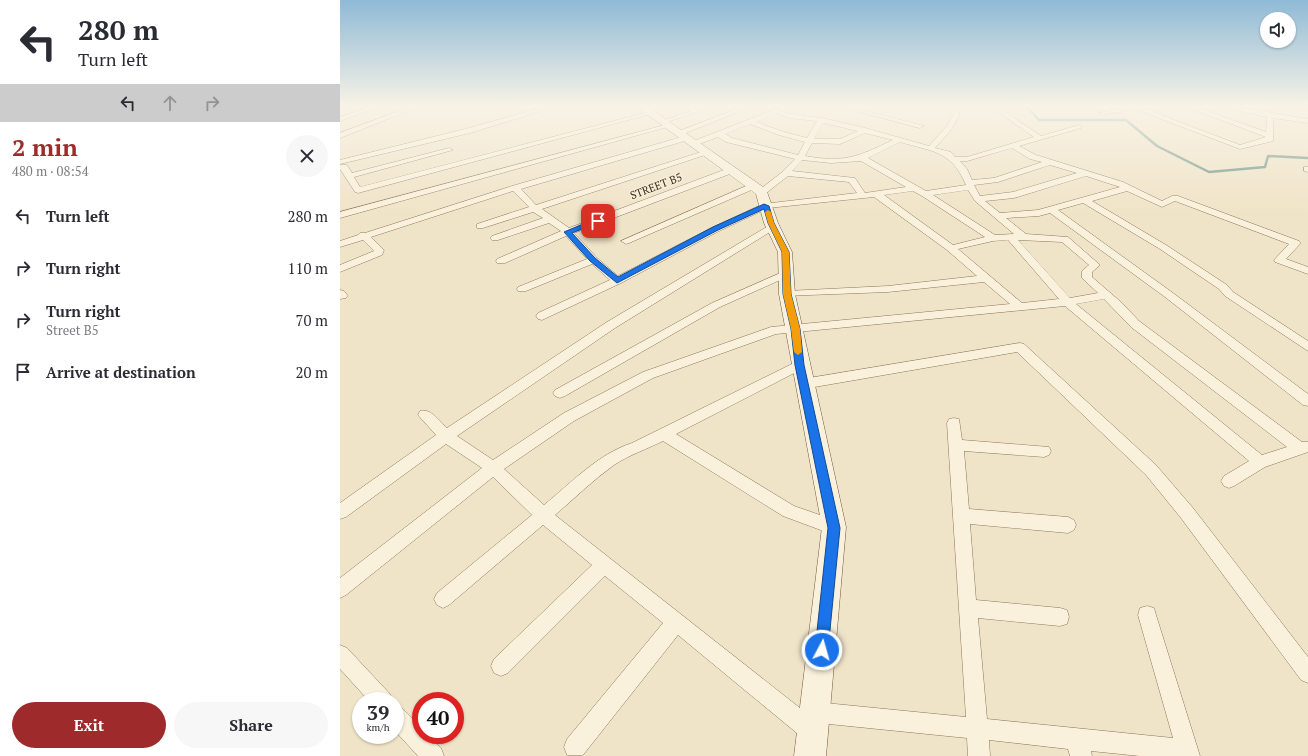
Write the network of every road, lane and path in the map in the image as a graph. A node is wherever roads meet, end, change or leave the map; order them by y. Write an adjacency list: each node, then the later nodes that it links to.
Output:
1 (421, 142): 21 (street)
2 (604, 142): 32 (street)
3 (622, 142): 39 (street)
4 (637, 142): 29 (street)
5 (650, 142): 40 (street)
6 (692, 142): 24 (street)
7 (738, 142): 18 (street)
8 (808, 142): 18 (street)
9 (894, 142): 19 (street)
10 (907, 142): 16 (street)
11 (937, 142): 16 (street)
12 (1028, 142): 15 (street)
13 (1228, 142): 14 (street)
14 (1262, 142)
15 (1015, 147): 20 (street); 22 (street)
16 (930, 149): 20 (street)
17 (449, 150): 27 (street)
18 (799, 157): 19 (street); 25 (street)
19 (862, 158): 30 (street)
20 (952, 159): 28 (street)
21 (340, 162)
22 (1050, 162): 26 (street); 28 (street)
23 (340, 167): 27 (street)
24 (732, 170): 35 (street); 47 (street, STREET B5)
25 (787, 173): 35 (street); 36 (street)
26 (1087, 173): 31 (street); 37 (street)
27 (350, 176): 32 (street)
28 (970, 185): 34 (street); 37 (street)
29 (515, 188): 40 (street); 48 (street)
30 (914, 188): 33 (street); 34 (street)
31 (1127, 188): 38 (street); 59 (street)
32 (358, 190): 39 (street)
33 (876, 194): 36 (street); 55 (street)
34 (925, 194): 52 (street)
35 (761, 195): 36 (street); 46 (street); 53 (street); 62 (street)
36 (862, 195)
37 (978, 199): 43 (street)
38 (1084, 200): 41 (street); 70 (street)
39 (363, 207): 42 (street)
40 (534, 208): 44 (street); 45 (street)
41 (1052, 210): 43 (street); 74 (street)
42 (340, 215)
43 (997, 216): 50 (street)
44 (550, 219): 47 (street); 51 (street)
45 (480, 226)
46 (774, 227): 60 (street); 78 (street)
47 (568, 232): 56 (street); 57 (street, STREET B5)
48 (363, 235): 54 (street); 58 (street)
49 (1010, 237): 50 (street); 52 (street); 66 (street)
50 (1023, 237): 65 (street)
51 (495, 238)
52 (993, 238): 55 (street)
53 (626, 241)
54 (340, 244)
55 (951, 248): 61 (street)
56 (593, 260): 62 (street); 63 (street)
57 (501, 261)
58 (340, 269)
59 (1308, 271)
60 (785, 274): 64 (street); 73 (street)
61 (987, 278): 64 (street); 67 (street)
62 (617, 281): 68 (street)
63 (522, 289)
64 (787, 294): 69 (street)
65 (1107, 295): 66 (street); 80 (street)
66 (1067, 302): 67 (street); 82 (street)
67 (1020, 306): 69 (street)
68 (542, 316)
69 (795, 329): 71 (street); 83 (street)
70 (1308, 346)
71 (800, 365): 72 (street); 77 (street)
72 (804, 384): 89 (street); 99 (street)
73 (560, 393)
74 (1308, 402)
75 (425, 415): 78 (street)
76 (954, 423): 79 (street)
77 (664, 434): 86 (street); 89 (street)
78 (446, 436): 83 (street); 85 (street)
79 (956, 445): 81 (street); 87 (street)
80 (1304, 448): 82 (street)
81 (1044, 451)
82 (1260, 462): 84 (street)
83 (493, 468): 86 (street); 91 (street)
84 (1229, 481)
85 (340, 512)
86 (543, 515): 90 (street); 92 (street)
87 (961, 516): 88 (street); 93 (street)
88 (1068, 525)
89 (834, 528): 101 (street)
90 (605, 564): 96 (street); 98 (street)
91 (340, 589)
92 (443, 599)
93 (968, 608): 95 (street); 103 (street)
94 (1147, 615): 106 (street)
95 (1060, 617)
96 (676, 622): 101 (street); 104 (street)
97 (340, 654): 100 (street)
98 (501, 666)
99 (1308, 673)
100 (375, 692)
101 (814, 722): 103 (street); 108 (street)
102 (404, 724): 107 (street)
103 (977, 728): 105 (street); 109 (street)
104 (575, 747)
105 (1079, 747): 106 (street)
106 (1188, 753)
107 (433, 756)
108 (810, 756)
109 (979, 756)

